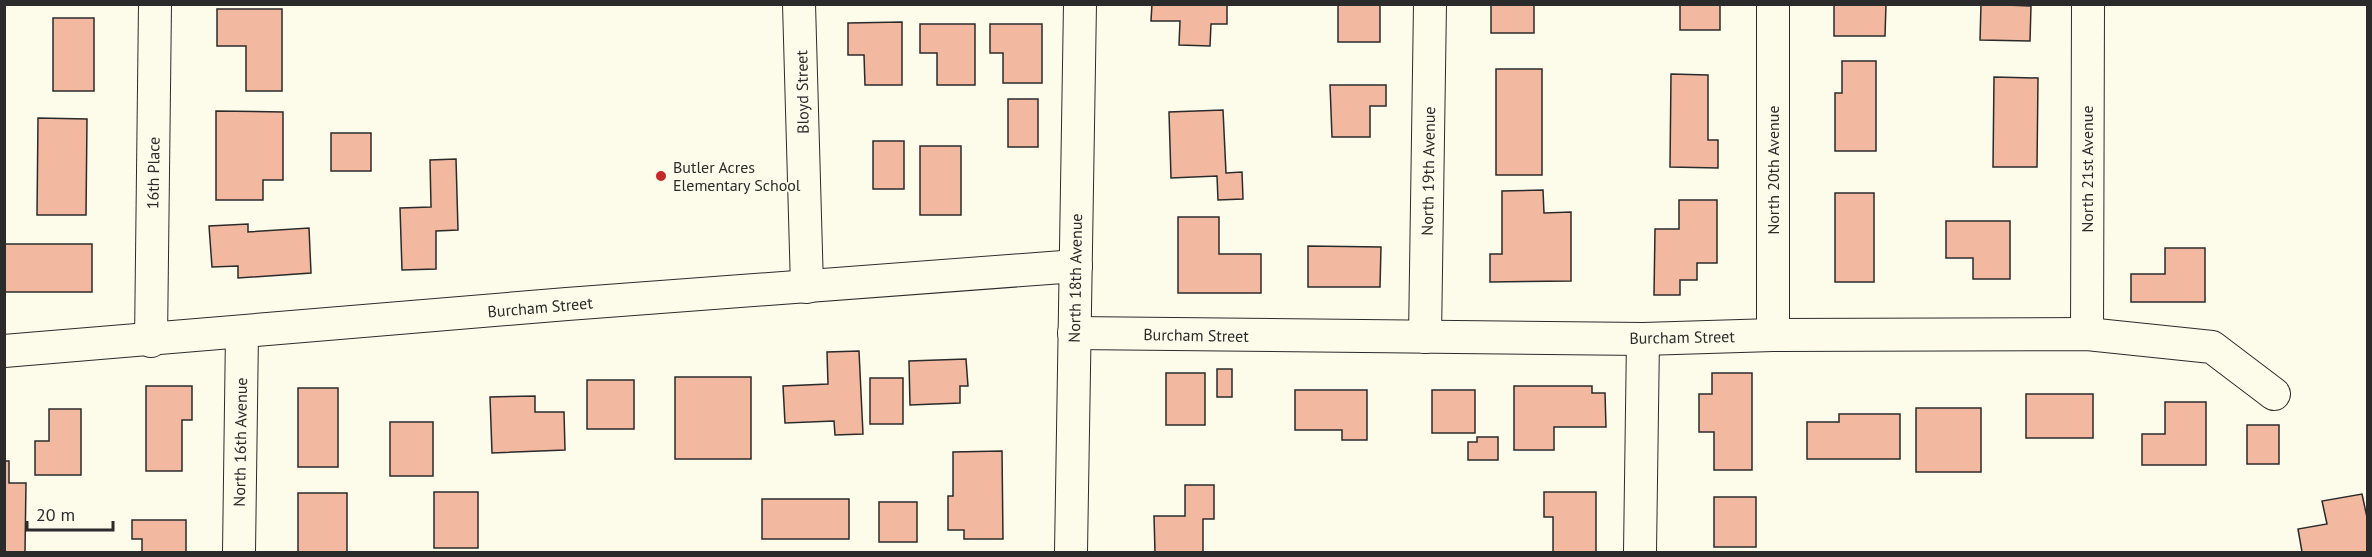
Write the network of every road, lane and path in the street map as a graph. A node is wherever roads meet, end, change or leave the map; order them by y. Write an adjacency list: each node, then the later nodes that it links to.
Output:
1 (155, 4): 15 (street, 16th Place)
2 (799, 4): 8 (street, Bloyd Street)
3 (1080, 4): 7 (street, North 18th Avenue)
4 (1430, 4): 13 (street, North 19th Avenue)
5 (1773, 4): 12 (street, North 20th Avenue)
6 (2088, 4): 11 (street, North 21st Avenue)
7 (1076, 266): 8 (street, Burcham Street); 10 (street, North 18th Avenue)
8 (807, 287): 9 (street, Burcham Street)
9 (242, 332): 15 (street, Burcham Street); 18 (street, North 16th Avenue)
10 (1074, 333): 13 (street, Burcham Street); 19 (street, North 18th Avenue)
11 (2087, 334): 12 (street, Burcham Street); 17 (street, Burcham Street)
12 (1773, 335): 14 (street, Burcham Street)
13 (1425, 337): 14 (street, Burcham Street)
14 (1644, 339): 20 (street)
15 (150, 341): 16 (street, Burcham Street)
16 (4, 351)
17 (2274, 393)
18 (238, 552)
19 (1071, 552)
20 (1640, 552)

